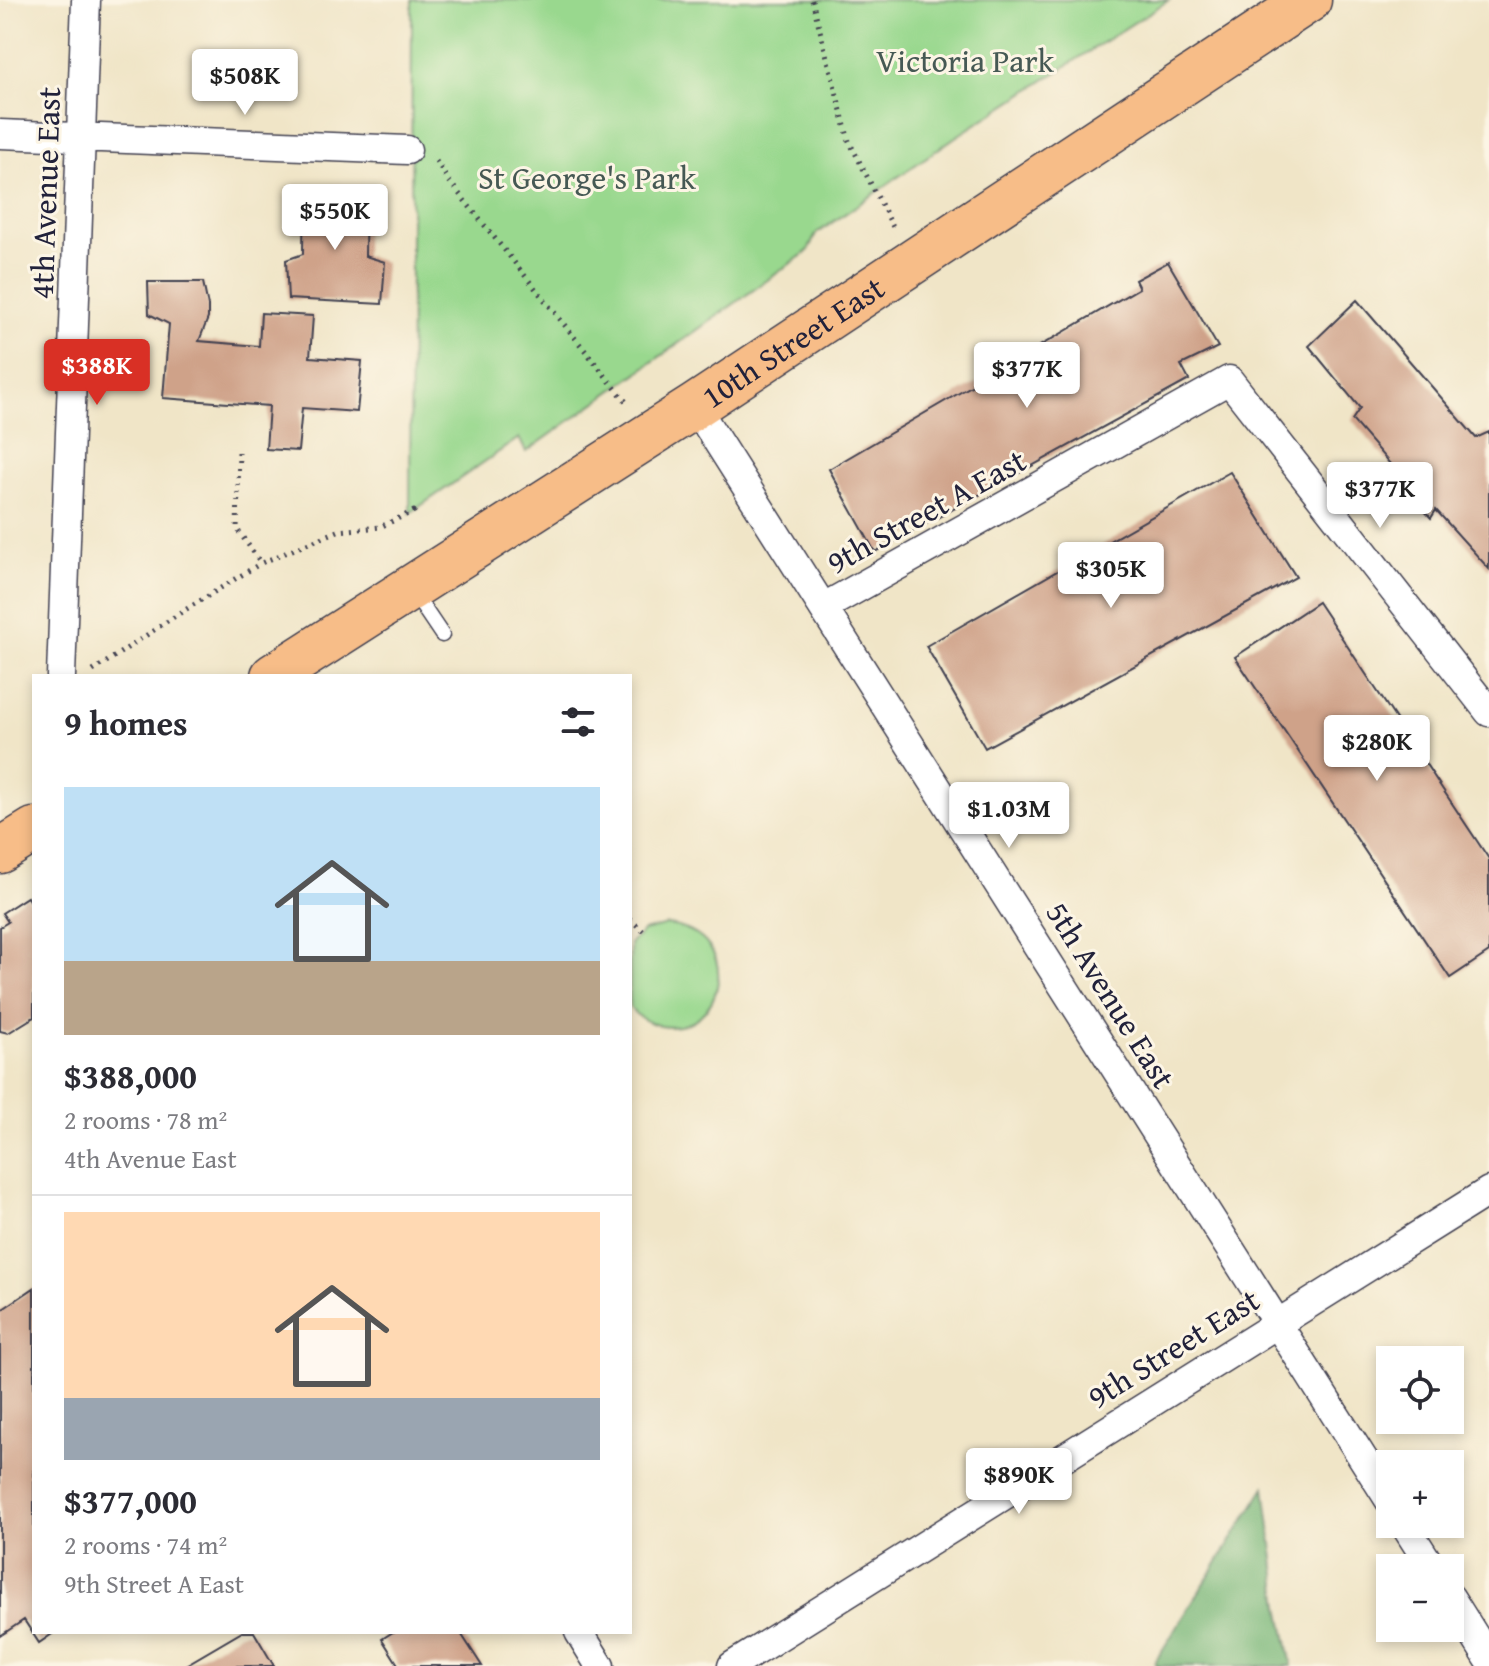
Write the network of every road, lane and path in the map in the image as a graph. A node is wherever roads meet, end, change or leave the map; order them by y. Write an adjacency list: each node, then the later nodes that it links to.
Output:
1 (86, 0): 5 (street, 4th Avenue East)
2 (812, 0): 7 (path)
3 (1309, 0): 7 (main road, 10th Street East)
4 (0, 134): 5 (street)
5 (81, 137): 6 (street); 16 (street, 4th Avenue East)
6 (407, 150): 9 (path)
7 (911, 262): 8 (main road, 10th Street East)
8 (695, 406): 9 (main road, 10th Street East); 14 (street, 5th Avenue East)
9 (648, 436): 13 (main road, 10th Street East)
10 (239, 452): 12 (path)
11 (410, 513): 12 (path)
12 (261, 563): 17 (path)
13 (410, 588): 15 (lane); 18 (main road, 10th Street East)
14 (824, 607): 19 (street, 9th Street A East); 25 (street, 5th Avenue East)
15 (442, 635)
16 (61, 674)
17 (89, 674)
18 (276, 674)
19 (1489, 712)
20 (32, 831): 21 (main road)
21 (0, 851)
22 (632, 921): 23 (path)
23 (643, 931)
24 (1489, 1191): 25 (street, 9th Street East)
25 (1278, 1322): 26 (street, 5th Avenue East); 31 (street, 9th Street East)
26 (1376, 1479)
27 (1464, 1619): 29 (street)
28 (580, 1634): 30 (street)
29 (1489, 1659)
30 (600, 1666)
31 (732, 1666)

